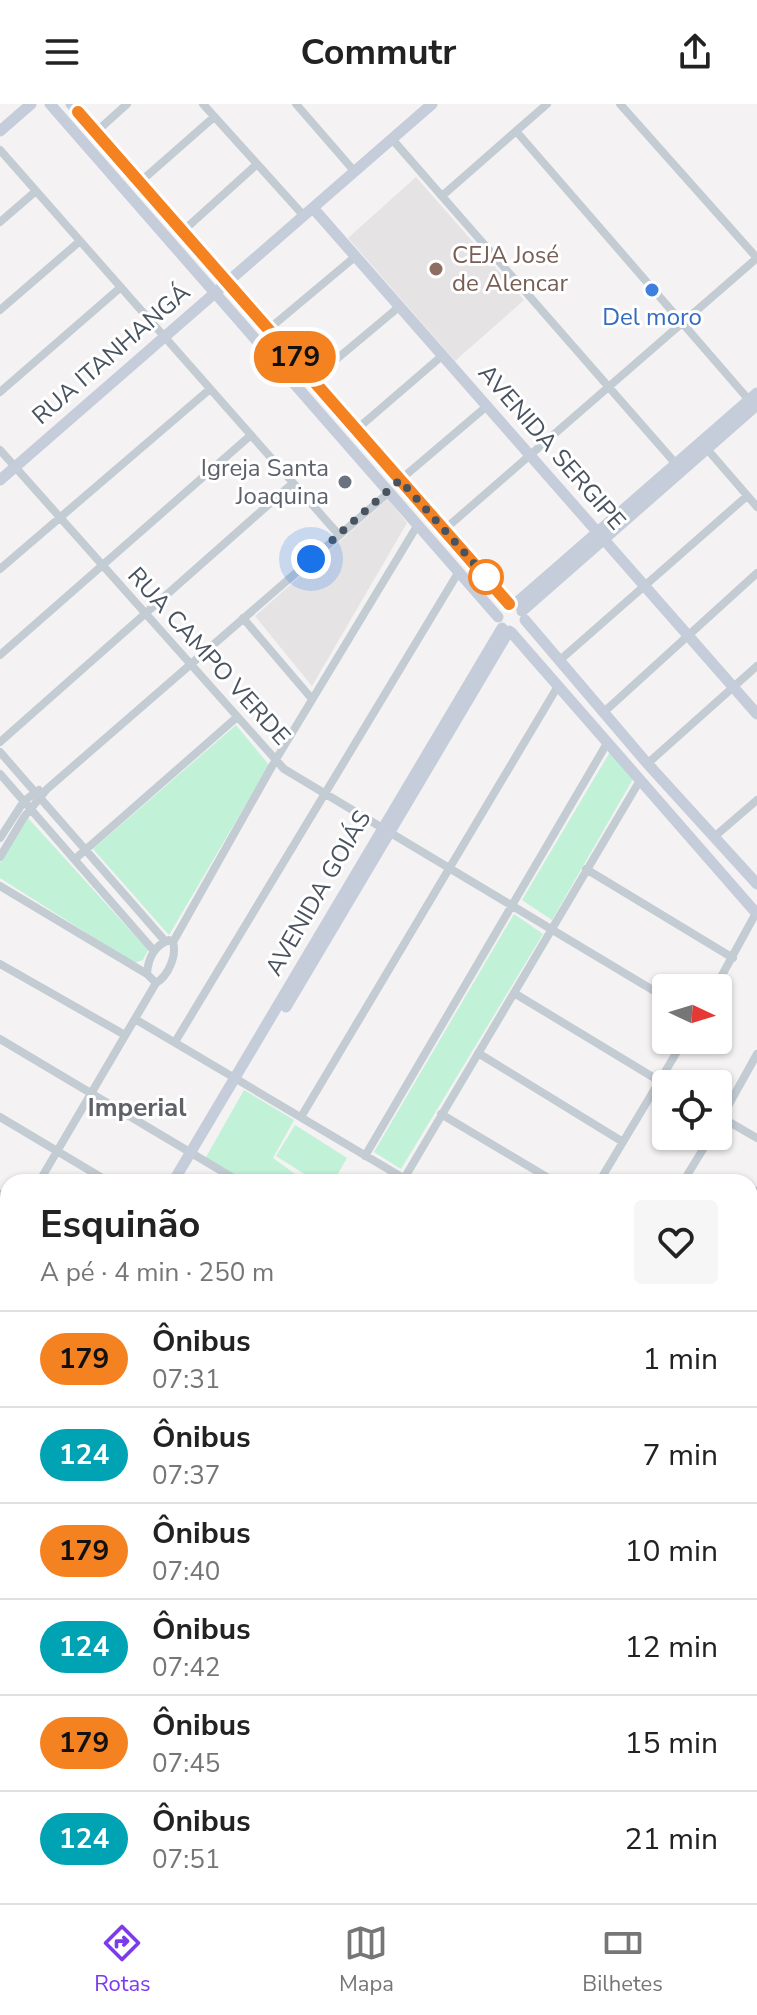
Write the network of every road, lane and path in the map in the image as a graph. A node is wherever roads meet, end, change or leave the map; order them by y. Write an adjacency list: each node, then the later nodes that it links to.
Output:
1 (31, 104): 13 (main road)
2 (50, 104): 31 (main road)
3 (127, 104): 15 (street)
4 (203, 104): 12 (street, AVENIDA SERGIPE)
5 (296, 104): 11 (street)
6 (312, 104): 11 (street)
7 (432, 104): 16 (main road, RUA ITANHANGÁ)
8 (547, 104): 14 (street)
9 (620, 104): 28 (street)
10 (75, 108): 15 (main road)
11 (303, 112): 19 (street)
12 (214, 117): 18 (street, AVENIDA SERGIPE); 20 (street)
13 (0, 131)
14 (516, 131): 22 (street); 34 (street)
15 (96, 132): 20 (main road)
16 (392, 139): 19 (main road, RUA ITANHANGÁ); 22 (street)
17 (0, 150): 21 (street)
18 (256, 165): 23 (street, AVENIDA SERGIPE); 25 (street)
19 (355, 172): 23 (main road, RUA ITANHANGÁ)
20 (140, 182): 25 (main road)
21 (36, 191): 24 (street); 26 (street)
22 (442, 196): 39 (street)
23 (309, 212): 27 (main road, AVENIDA SERGIPE); 29 (main road, RUA ITANHANGÁ)
24 (0, 222)
25 (183, 231): 29 (main road)
26 (80, 241): 30 (street); 33 (street)
27 (356, 256): 32 (main road, AVENIDA SERGIPE); 35 (street)
28 (757, 258): 34 (street)
29 (227, 281): 31 (main road, RUA ITANHANGÁ); 35 (main road)
30 (121, 287): 36 (street); 41 (street)
31 (214, 294): 36 (main road, RUA ITANHANGÁ); 54 (main road)
32 (400, 306): 37 (main road, AVENIDA SERGIPE); 38 (street)
33 (0, 310)
34 (683, 323): 39 (street); 42 (street)
35 (270, 328): 38 (main road)
36 (165, 337): 40 (street); 50 (main road, RUA ITANHANGÁ)
37 (443, 355): 43 (main road, AVENIDA SERGIPE); 44 (street)
38 (314, 378): 44 (main road)
39 (611, 387): 48 (street); 49 (street)
40 (210, 389): 45 (street); 57 (street)
41 (0, 392)
42 (754, 400): 46 (main road); 49 (main road)
43 (487, 406): 48 (main road, AVENIDA SERGIPE); 52 (street)
44 (357, 429): 52 (main road)
45 (251, 435): 53 (street); 62 (street)
46 (707, 449): 55 (street); 61 (main road)
47 (0, 450): 50 (street, RUA CAMPO VERDE)
48 (532, 457): 59 (street); 61 (main road, AVENIDA SERGIPE)
49 (676, 464): 61 (main road)
50 (15, 467): 51 (main road, RUA ITANHANGÁ); 57 (street, RUA CAMPO VERDE)
51 (0, 480)
52 (400, 480): 54 (main road); 59 (main road)
53 (293, 483): 60 (street); 68 (street)
54 (388, 493): 58 (main road); 60 (street)
55 (747, 496): 56 (street); 66 (street)
56 (757, 507)
57 (60, 518): 62 (street, RUA CAMPO VERDE); 63 (street)
58 (417, 526): 64 (main road); 78 (street)
59 (445, 529): 67 (main road)
60 (339, 535): 69 (street)
61 (601, 536): 66 (main road, AVENIDA SERGIPE); 67 (main road)
62 (102, 566): 68 (street, RUA CAMPO VERDE); 72 (street)
63 (0, 569)
64 (458, 573): 70 (main road); 91 (street)
65 (757, 573): 71 (street)
66 (646, 588): 71 (main road, AVENIDA SERGIPE); 73 (street)
67 (518, 610): 70 (main road); 70 (main road); 73 (main road)
68 (144, 614): 74 (street, RUA CAMPO VERDE); 83 (street)
69 (243, 618): 74 (street); 78 (street)
70 (505, 627): 76 (main road); 95 (main road, AVENIDA GOIÁS)
71 (688, 636): 77 (main road, AVENIDA SERGIPE); 79 (street)
72 (0, 655)
73 (560, 660): 79 (main road)
74 (189, 665): 81 (street, RUA CAMPO VERDE); 90 (street)
75 (757, 666): 77 (street)
76 (558, 686): 84 (main road); 101 (street)
77 (733, 687): 80 (main road, AVENIDA SERGIPE); 87 (street)
78 (312, 699): 86 (street)
79 (604, 712): 82 (main road)
80 (757, 714)
81 (236, 718): 86 (street, RUA CAMPO VERDE); 98 (street)
82 (626, 739): 84 (main road); 87 (main road)
83 (0, 742)
84 (606, 745): 89 (main road); 105 (street)
85 (0, 752): 90 (street)
86 (275, 761): 91 (street, RUA CAMPO VERDE); 108 (street)
87 (647, 764): 96 (main road)
88 (0, 774): 93 (street)
89 (639, 782): 102 (street); 106 (main road)
90 (37, 795): 93 (street); 94 (street); 98 (street)
91 (325, 795): 95 (street, RUA CAMPO VERDE); 120 (street)
92 (757, 800): 96 (street)
93 (24, 801): 94 (street)
94 (24, 812): 97 (street); 99 (street); 100 (street)
95 (385, 831): 101 (street, RUA CAMPO VERDE); 124 (main road, AVENIDA GOIÁS)
96 (714, 837): 103 (main road)
97 (0, 838)
98 (86, 850): 100 (street); 108 (street)
99 (0, 857)
100 (75, 859): 109 (street)
101 (449, 868): 105 (street, RUA CAMPO VERDE); 130 (street)
102 (586, 869): 107 (street); 110 (street)
103 (757, 884)
104 (0, 886): 112 (street)
105 (512, 905): 107 (street, RUA CAMPO VERDE); 137 (street)
106 (757, 914): 110 (street)
107 (552, 930): 115 (street, RUA CAMPO VERDE); 116 (street)
108 (169, 941): 109 (street); 114 (street)
109 (154, 951): 112 (street)
110 (733, 958): 113 (street)
111 (0, 964): 118 (street)
112 (147, 974): 114 (street)
113 (723, 974)
114 (156, 983): 117 (street)
115 (652, 990)
116 (514, 993): 121 (street); 123 (street)
117 (135, 1019): 118 (street); 120 (street)
118 (125, 1035): 125 (street)
119 (0, 1039): 125 (street)
120 (175, 1042): 124 (street)
121 (478, 1053): 128 (street); 133 (street)
122 (757, 1054): 126 (street)
123 (652, 1076)
124 (240, 1078): 130 (street); 136 (main road, AVENIDA GOIÁS)
125 (92, 1094): 135 (street); 136 (street)
126 (732, 1097)
127 (652, 1099): 133 (street)
128 (441, 1114): 144 (street); 145 (street)
129 (0, 1117): 135 (street)
130 (301, 1117): 137 (street)
131 (732, 1126): 132 (street)
132 (757, 1138)
133 (623, 1142): 146 (street)
134 (702, 1150): 147 (street)
135 (58, 1151): 138 (street); 139 (street)
136 (194, 1153): 140 (main road, AVENIDA GOIÁS); 141 (main road, AVENIDA GOIÁS); 142 (street)
137 (365, 1156): 143 (street)
138 (44, 1174)
139 (96, 1174)
140 (179, 1174)
141 (184, 1174)
142 (227, 1174)
143 (394, 1174)
144 (409, 1174)
145 (542, 1174)
146 (604, 1174)
147 (688, 1174)

